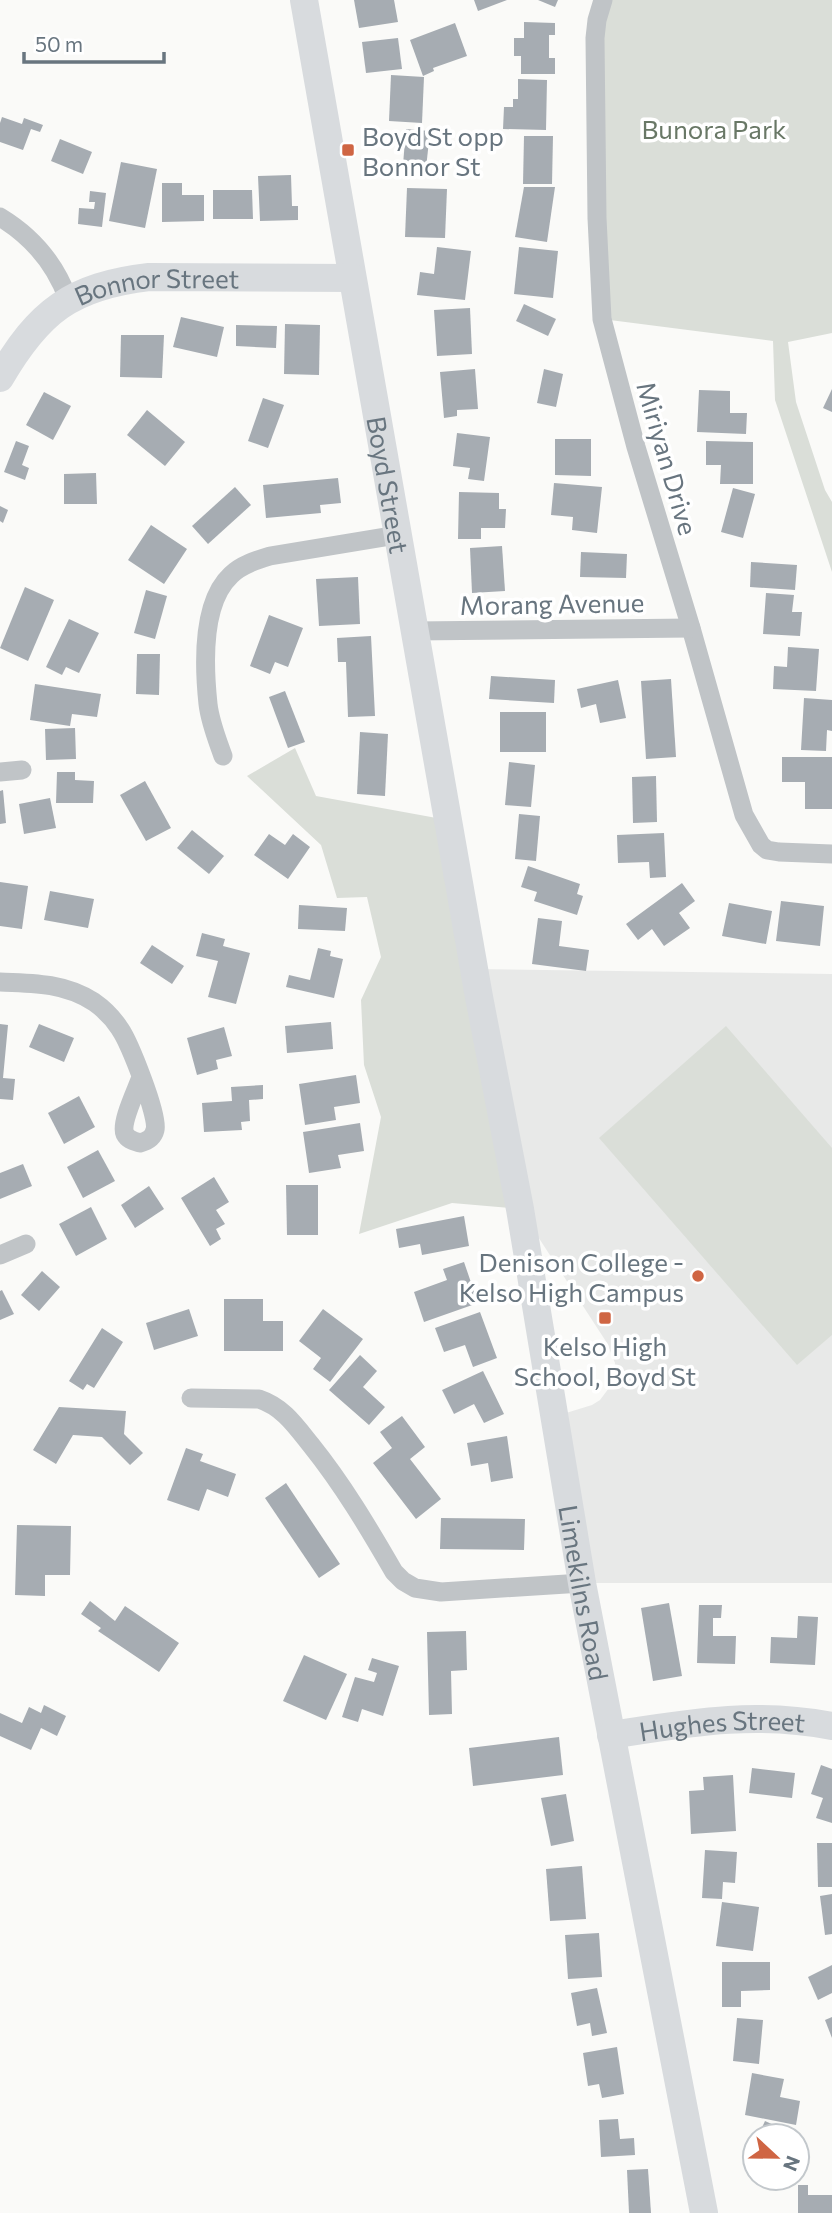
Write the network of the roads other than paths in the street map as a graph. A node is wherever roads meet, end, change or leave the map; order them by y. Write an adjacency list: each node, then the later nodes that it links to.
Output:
1 (304, 0): 4 (main road, Boyd Street)
2 (603, 0): 8 (street, Miriyan Drive)
3 (0, 217): 5 (street)
4 (352, 278): 5 (main road, Bonnor Street); 7 (main road, Boyd Street)
5 (68, 299): 6 (main road, Bonnor Street)
6 (0, 378)
7 (397, 535): 9 (main road, Boyd Street); 10 (street)
8 (691, 628): 9 (street, Morang Avenue); 13 (street, Miriyan Drive)
9 (414, 631): 14 (main road, Boyd Street)
10 (223, 757)
11 (22, 770): 12 (street)
12 (0, 772)
13 (832, 854)
14 (474, 969): 20 (main road, Limekilns Road)
15 (0, 982): 16 (street)
16 (141, 1077)
17 (26, 1244): 18 (street)
18 (0, 1255)
19 (191, 1398): 20 (street)
20 (582, 1583): 22 (main road, Limekilns Road)
21 (832, 1726): 22 (main road, Hughes Street)
22 (611, 1735): 23 (main road, Limekilns Road)
23 (704, 2213)

